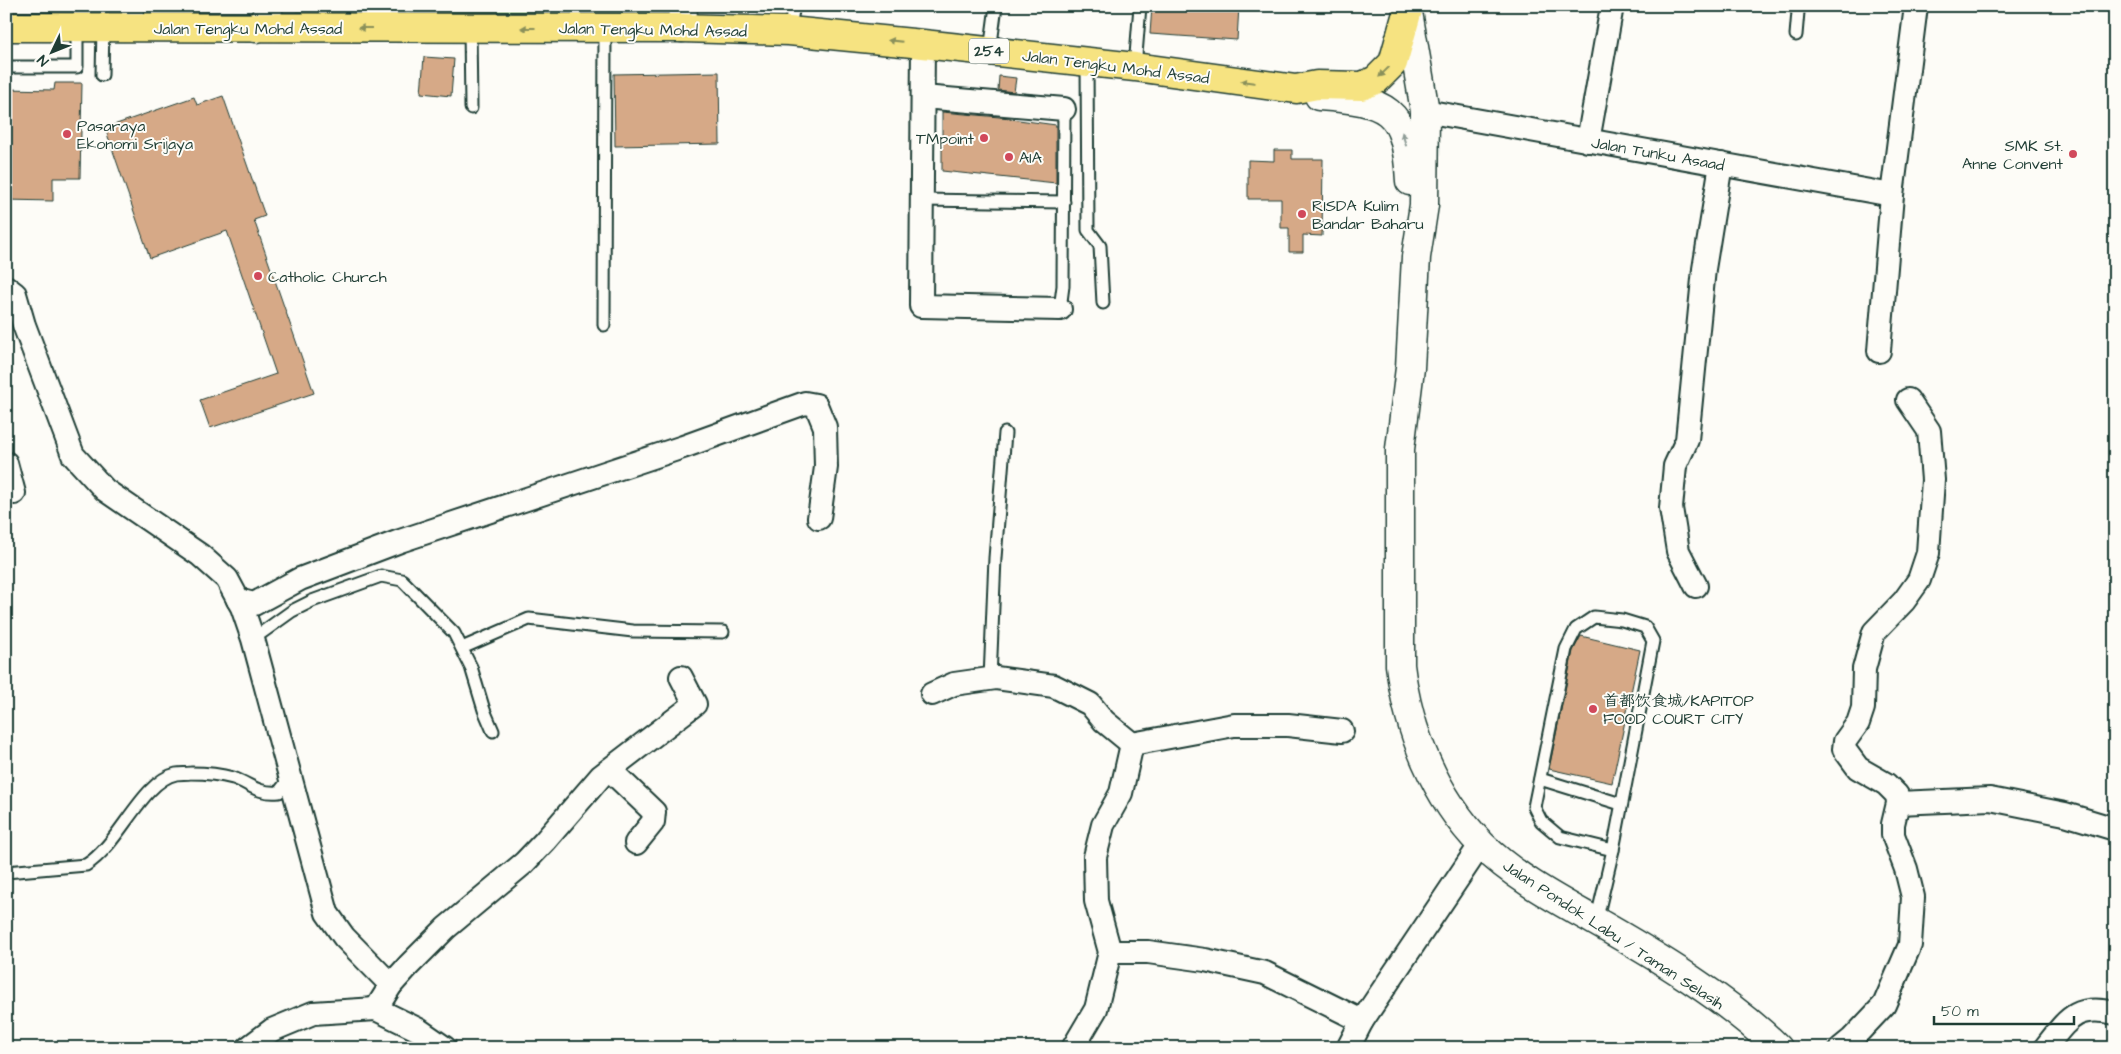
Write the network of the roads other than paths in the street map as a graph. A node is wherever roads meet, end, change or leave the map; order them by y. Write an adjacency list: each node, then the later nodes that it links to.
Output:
1 (996, 6): 17 (lane)
2 (1140, 6): 20 (lane)
3 (1612, 6): 27 (street)
4 (1794, 6): 15 (lane)
5 (1916, 6): 29 (street)
6 (1408, 9): 22 (main road, Jalan Tengku Mohd Assad / 254, one-way to 22); 26 (main road)
7 (133, 17): 8 (main road, Jalan Tengku Mohd Assad / 254); 12 (main road, Jalan Tengku Mohd Assad / 254)
8 (262, 17): 13 (main road, Jalan Tengku Mohd Assad / 254, one-way to 8)
9 (682, 17): 10 (main road, Jalan Tengku Mohd Assad / 254); 14 (main road, Jalan Tengku Mohd Assad / 254)
10 (791, 19): 16 (main road, Jalan Tengku Mohd Assad / 254, one-way to 10)
11 (6, 27): 12 (main road, Jalan Tengku Mohd Assad / 254)
12 (90, 27): 19 (lane); 21 (lane)
13 (470, 28): 14 (main road, Jalan Tengku Mohd Assad / 254, one-way to 13); 24 (lane)
14 (605, 28): 36 (lane)
15 (1796, 35)
16 (923, 44): 17 (main road, Jalan Tengku Mohd Assad / 254); 23 (street)
17 (990, 51): 18 (main road, Jalan Tengku Mohd Assad / 254)
18 (1087, 62): 20 (main road, Jalan Tengku Mohd Assad / 254); 34 (lane)
19 (6, 67)
20 (1135, 68): 22 (main road, Jalan Tengku Mohd Assad / 254, one-way to 20)
21 (102, 75)
22 (1296, 89): 32 (main road, Jalan Tengku Mohd Assad, one-way to 22)
23 (923, 97): 25 (street); 30 (street)
24 (471, 108)
25 (1064, 109): 31 (lane)
26 (1424, 111): 27 (street, Jalan Tunku Asaad); 32 (main road)
27 (1588, 141): 28 (street, Jalan Tunku Asaad)
28 (1720, 164): 29 (street, Jalan Tunku Asaad); 43 (street)
29 (1892, 195): 37 (street)
30 (922, 200): 31 (lane); 35 (street)
31 (1064, 202): 35 (lane)
32 (1416, 257): 61 (main road, Jalan Pondok Labu / Taman Selasih)
33 (6, 287): 44 (street)
34 (1102, 303)
35 (1060, 310)
36 (604, 325)
37 (1879, 351)
38 (1908, 400): 57 (street)
39 (1005, 434): 49 (lane)
40 (6, 463): 41 (street)
41 (14, 492)
42 (820, 518): 44 (street)
43 (1696, 586)
44 (240, 603): 46 (street)
45 (722, 632): 47 (lane)
46 (253, 638): 47 (lane); 55 (street)
47 (462, 648): 51 (lane)
48 (681, 677): 54 (street)
49 (990, 679): 50 (street); 53 (street)
50 (932, 694)
51 (493, 731)
52 (1342, 731): 53 (street)
53 (1132, 744): 65 (street)
54 (610, 770): 60 (street); 66 (street)
55 (290, 778): 63 (lane); 66 (street)
56 (1540, 779): 58 (lane); 58 (lane); 62 (lane)
57 (1898, 803): 59 (street); 75 (street)
58 (1621, 804): 62 (lane)
59 (2115, 829)
60 (636, 843)
61 (1481, 844): 64 (main road, Jalan Pondok Labu / Taman Selasih); 69 (street)
62 (1613, 850): 64 (lane)
63 (6, 872)
64 (1596, 922): 74 (main road, Jalan Pondok Labu / Taman Selasih)
65 (1110, 952): 69 (street); 72 (street)
66 (391, 985): 67 (street)
67 (376, 1009): 70 (street); 71 (street)
68 (2115, 1013): 76 (street)
69 (1362, 1021): 73 (street)
70 (248, 1048)
71 (446, 1048)
72 (1073, 1048)
73 (1348, 1048)
74 (1778, 1048)
75 (1841, 1048)
76 (2045, 1048)

